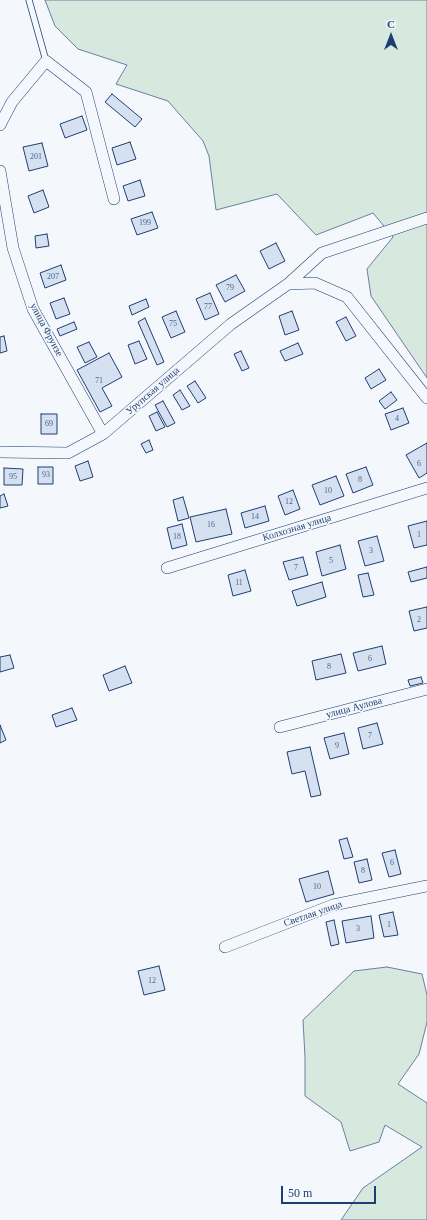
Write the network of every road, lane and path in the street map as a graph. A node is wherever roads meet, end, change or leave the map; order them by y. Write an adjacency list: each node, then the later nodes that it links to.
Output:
1 (29, 0): 2 (lane)
2 (46, 61): 3 (street); 5 (street)
3 (0, 125)
4 (0, 171): 9 (street, улица Фрунзе)
5 (114, 199)
6 (427, 218): 7 (street, Урупская улица)
7 (288, 284): 8 (street); 9 (street, Урупская улица)
8 (427, 398)
9 (103, 434): 10 (street, Урупская улица)
10 (0, 452)
11 (427, 488): 12 (street, Колхозная улица)
12 (167, 568)
13 (427, 689): 14 (street, улица Аулова)
14 (280, 727)
15 (427, 886): 16 (street, Светлая улица)
16 (225, 947)

